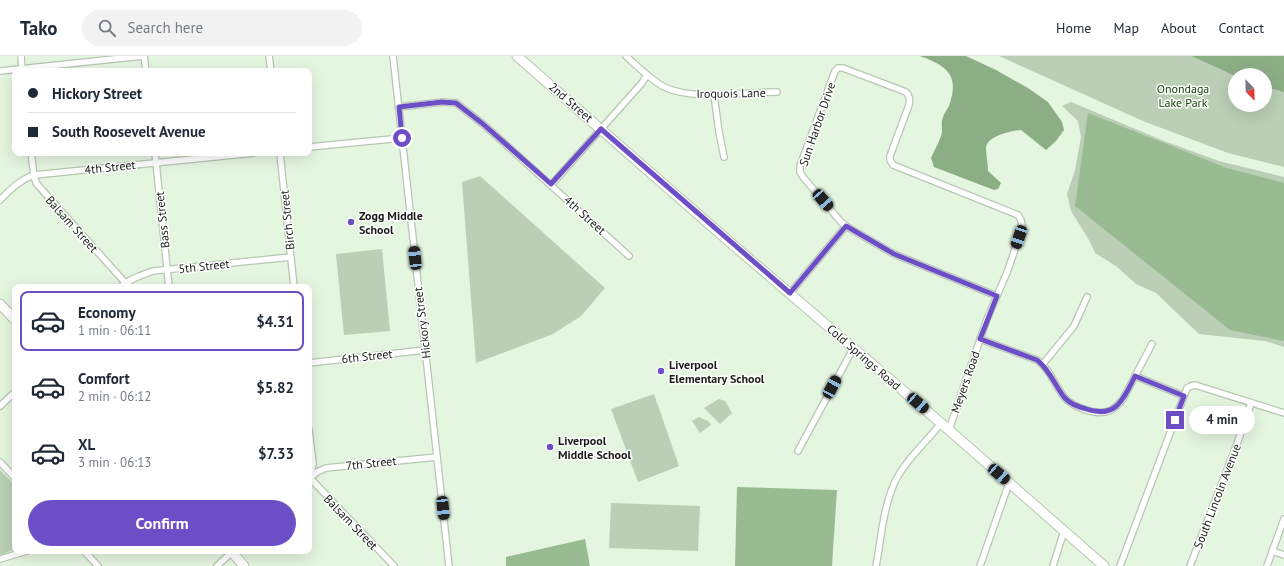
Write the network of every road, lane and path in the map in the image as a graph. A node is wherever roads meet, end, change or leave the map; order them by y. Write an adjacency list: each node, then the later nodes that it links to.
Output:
1 (20, 56): 7 (street)
2 (144, 56): 8 (street); 9 (street)
3 (269, 56): 10 (street)
4 (393, 56): 16 (street, Hickory Street)
5 (517, 56): 17 (main road, 2nd Street)
6 (626, 56): 13 (street, Iroquois Lane)
7 (22, 68)
8 (39, 68)
9 (146, 68)
10 (271, 68)
11 (12, 70): 12 (street)
12 (0, 71)
13 (647, 75): 15 (street, Iroquois Lane); 17 (street)
14 (777, 92): 15 (street, Iroquois Lane)
15 (714, 95): 24 (street)
16 (399, 107): 18 (street, Hickory Street); 27 (street, 4th Street)
17 (601, 129): 27 (street); 31 (main road, 2nd Street)
18 (402, 138): 19 (street); 47 (street, Hickory Street)
19 (312, 148)
20 (31, 156): 26 (street, Balsam Street)
21 (155, 156): 25 (street, Bass Street)
22 (221, 156): 25 (street, 4th Street)
23 (280, 156): 33 (street, Birch Street)
24 (724, 157)
25 (156, 162): 26 (street, 4th Street); 34 (street, Bass Street)
26 (34, 175): 29 (street, 4th Street); 35 (street, Balsam Street)
27 (551, 184): 32 (street, 4th Street)
28 (981, 199): 30 (street, Sun Harbor Drive); 40 (street, Meyers Road)
29 (0, 200)
30 (846, 226): 39 (street); 40 (street)
31 (732, 244): 39 (main road, Cold Springs Road)
32 (629, 256)
33 (291, 257): 34 (street, 5th Street); 38 (street, Birch Street)
34 (167, 270): 36 (street, 5th Street); 37 (street, Bass Street)
35 (123, 284)
36 (128, 284)
37 (169, 284)
38 (294, 284)
39 (790, 293): 46 (main road, Cold Springs Road)
40 (997, 296): 44 (street, Meyers Road)
41 (1087, 297): 49 (street)
42 (0, 304): 43 (main road)
43 (12, 317)
44 (980, 339): 49 (street); 57 (street, Meyers Road)
45 (1152, 344): 50 (street)
46 (854, 347): 56 (main road, Cold Springs Road); 58 (street)
47 (425, 350): 48 (street, 6th Street); 60 (street, Hickory Street)
48 (312, 363)
49 (1043, 364): 50 (street)
50 (1135, 376): 52 (street)
51 (12, 395): 54 (street)
52 (1184, 396): 53 (street); 85 (street)
53 (1251, 403): 55 (street); 86 (street, South Lincoln Avenue)
54 (0, 406)
55 (1284, 413)
56 (941, 423): 57 (main road, Cold Springs Road); 81 (street, Meyers Road)
57 (949, 430): 66 (main road, Cold Springs Road)
58 (798, 451)
59 (312, 456): 62 (street)
60 (437, 457): 64 (street, 7th Street); 80 (street, Hickory Street)
61 (0, 462): 63 (street)
62 (312, 468)
63 (12, 475)
64 (312, 476)
65 (312, 481): 79 (street, Balsam Street)
66 (1010, 483): 68 (main road, Cold Springs Road); 82 (street)
67 (1284, 519): 69 (street)
68 (1064, 531): 83 (street); 84 (main road, Cold Springs Road)
69 (1272, 551): 74 (street); 87 (street)
70 (17, 554): 75 (street)
71 (87, 554): 76 (street)
72 (229, 554): 77 (street)
73 (234, 554): 78 (main road)
74 (1284, 555)
75 (0, 559)
76 (98, 566)
77 (217, 566)
78 (244, 566)
79 (394, 566)
80 (449, 566)
81 (876, 566)
82 (980, 566)
83 (1053, 566)
84 (1104, 566)
85 (1120, 566)
86 (1190, 566)
87 (1267, 566)

